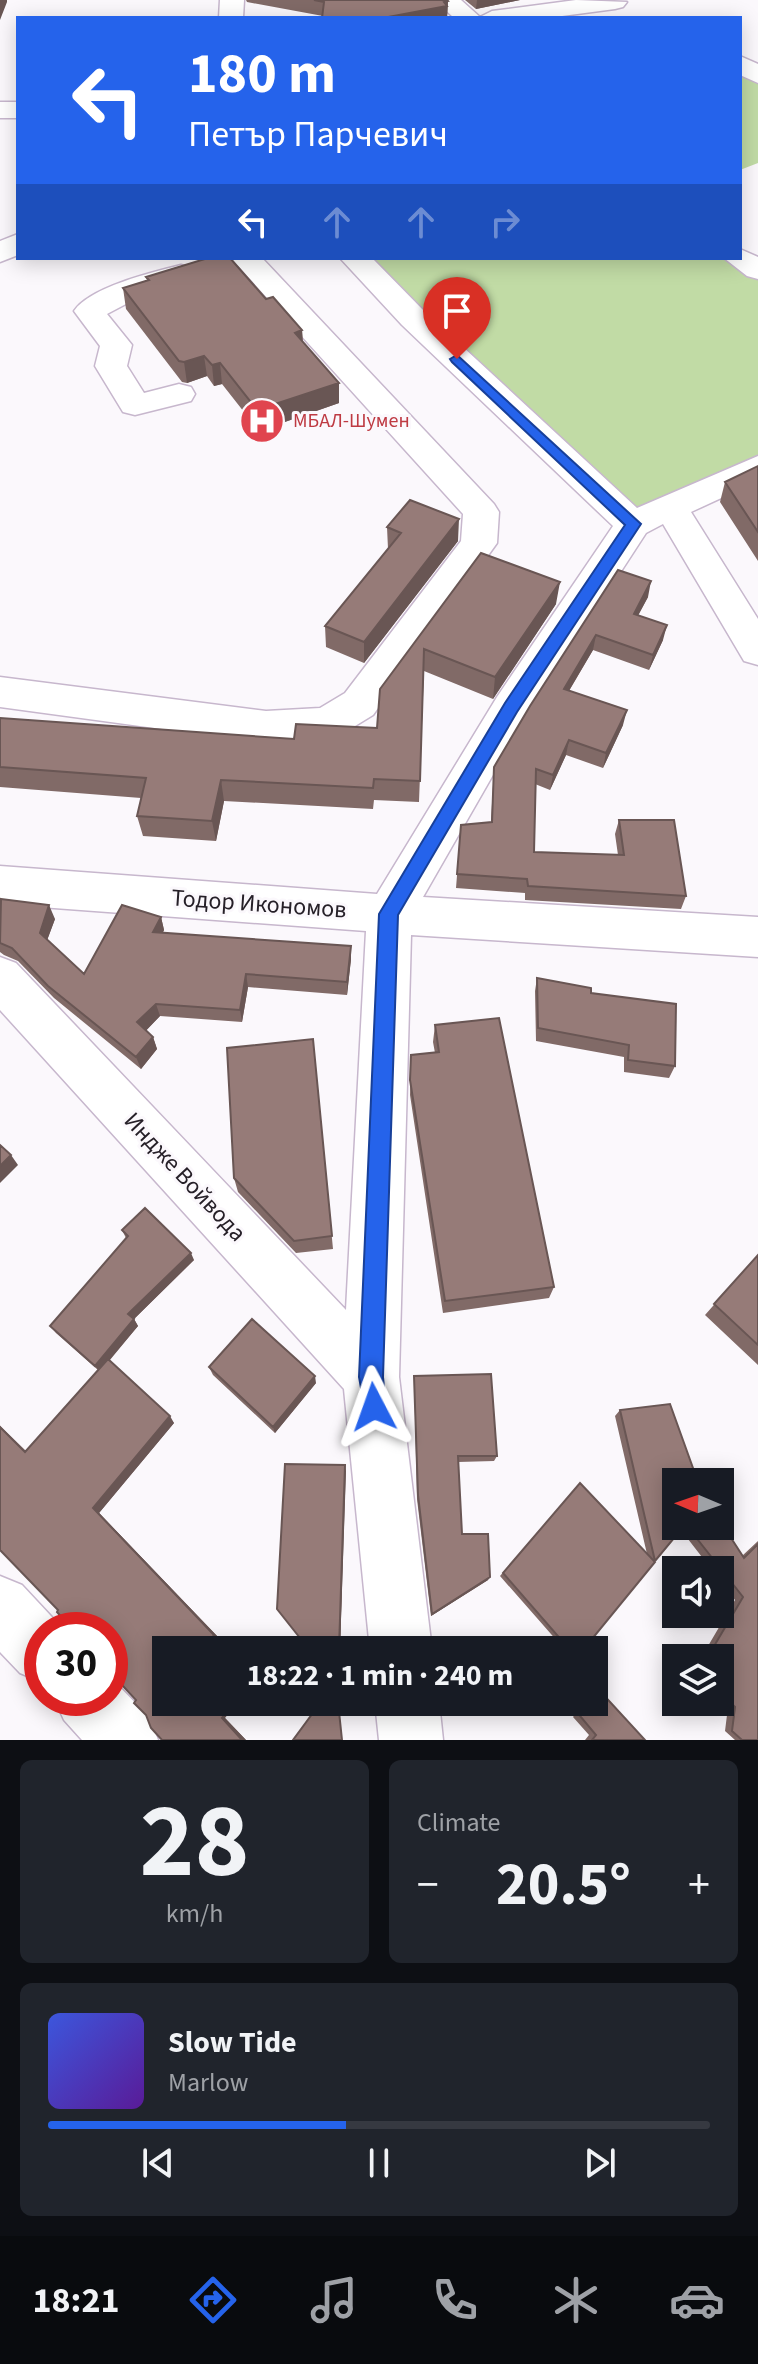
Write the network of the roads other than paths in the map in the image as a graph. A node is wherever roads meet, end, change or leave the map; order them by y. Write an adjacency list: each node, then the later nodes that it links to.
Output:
1 (447, 0): 3 (street)
2 (621, 5): 4 (street)
3 (467, 16)
4 (512, 16)
5 (357, 260): 9 (street)
6 (227, 261): 7 (street); 11 (street)
7 (179, 394)
8 (758, 467): 9 (street)
9 (652, 515): 10 (street); 13 (street)
10 (758, 651)
11 (0, 692)
12 (0, 885): 13 (street, Тодор Икономов)
13 (389, 914): 14 (street, Тодор Икономов); 16 (street)
14 (758, 937)
15 (0, 977): 16 (street, Индже Войвода)
16 (371, 1377): 19 (street)
17 (0, 1607): 18 (street)
18 (24, 1632)
19 (399, 1636)
20 (103, 1716): 22 (street)
21 (408, 1716): 23 (street)
22 (126, 1740)
23 (411, 1740)

